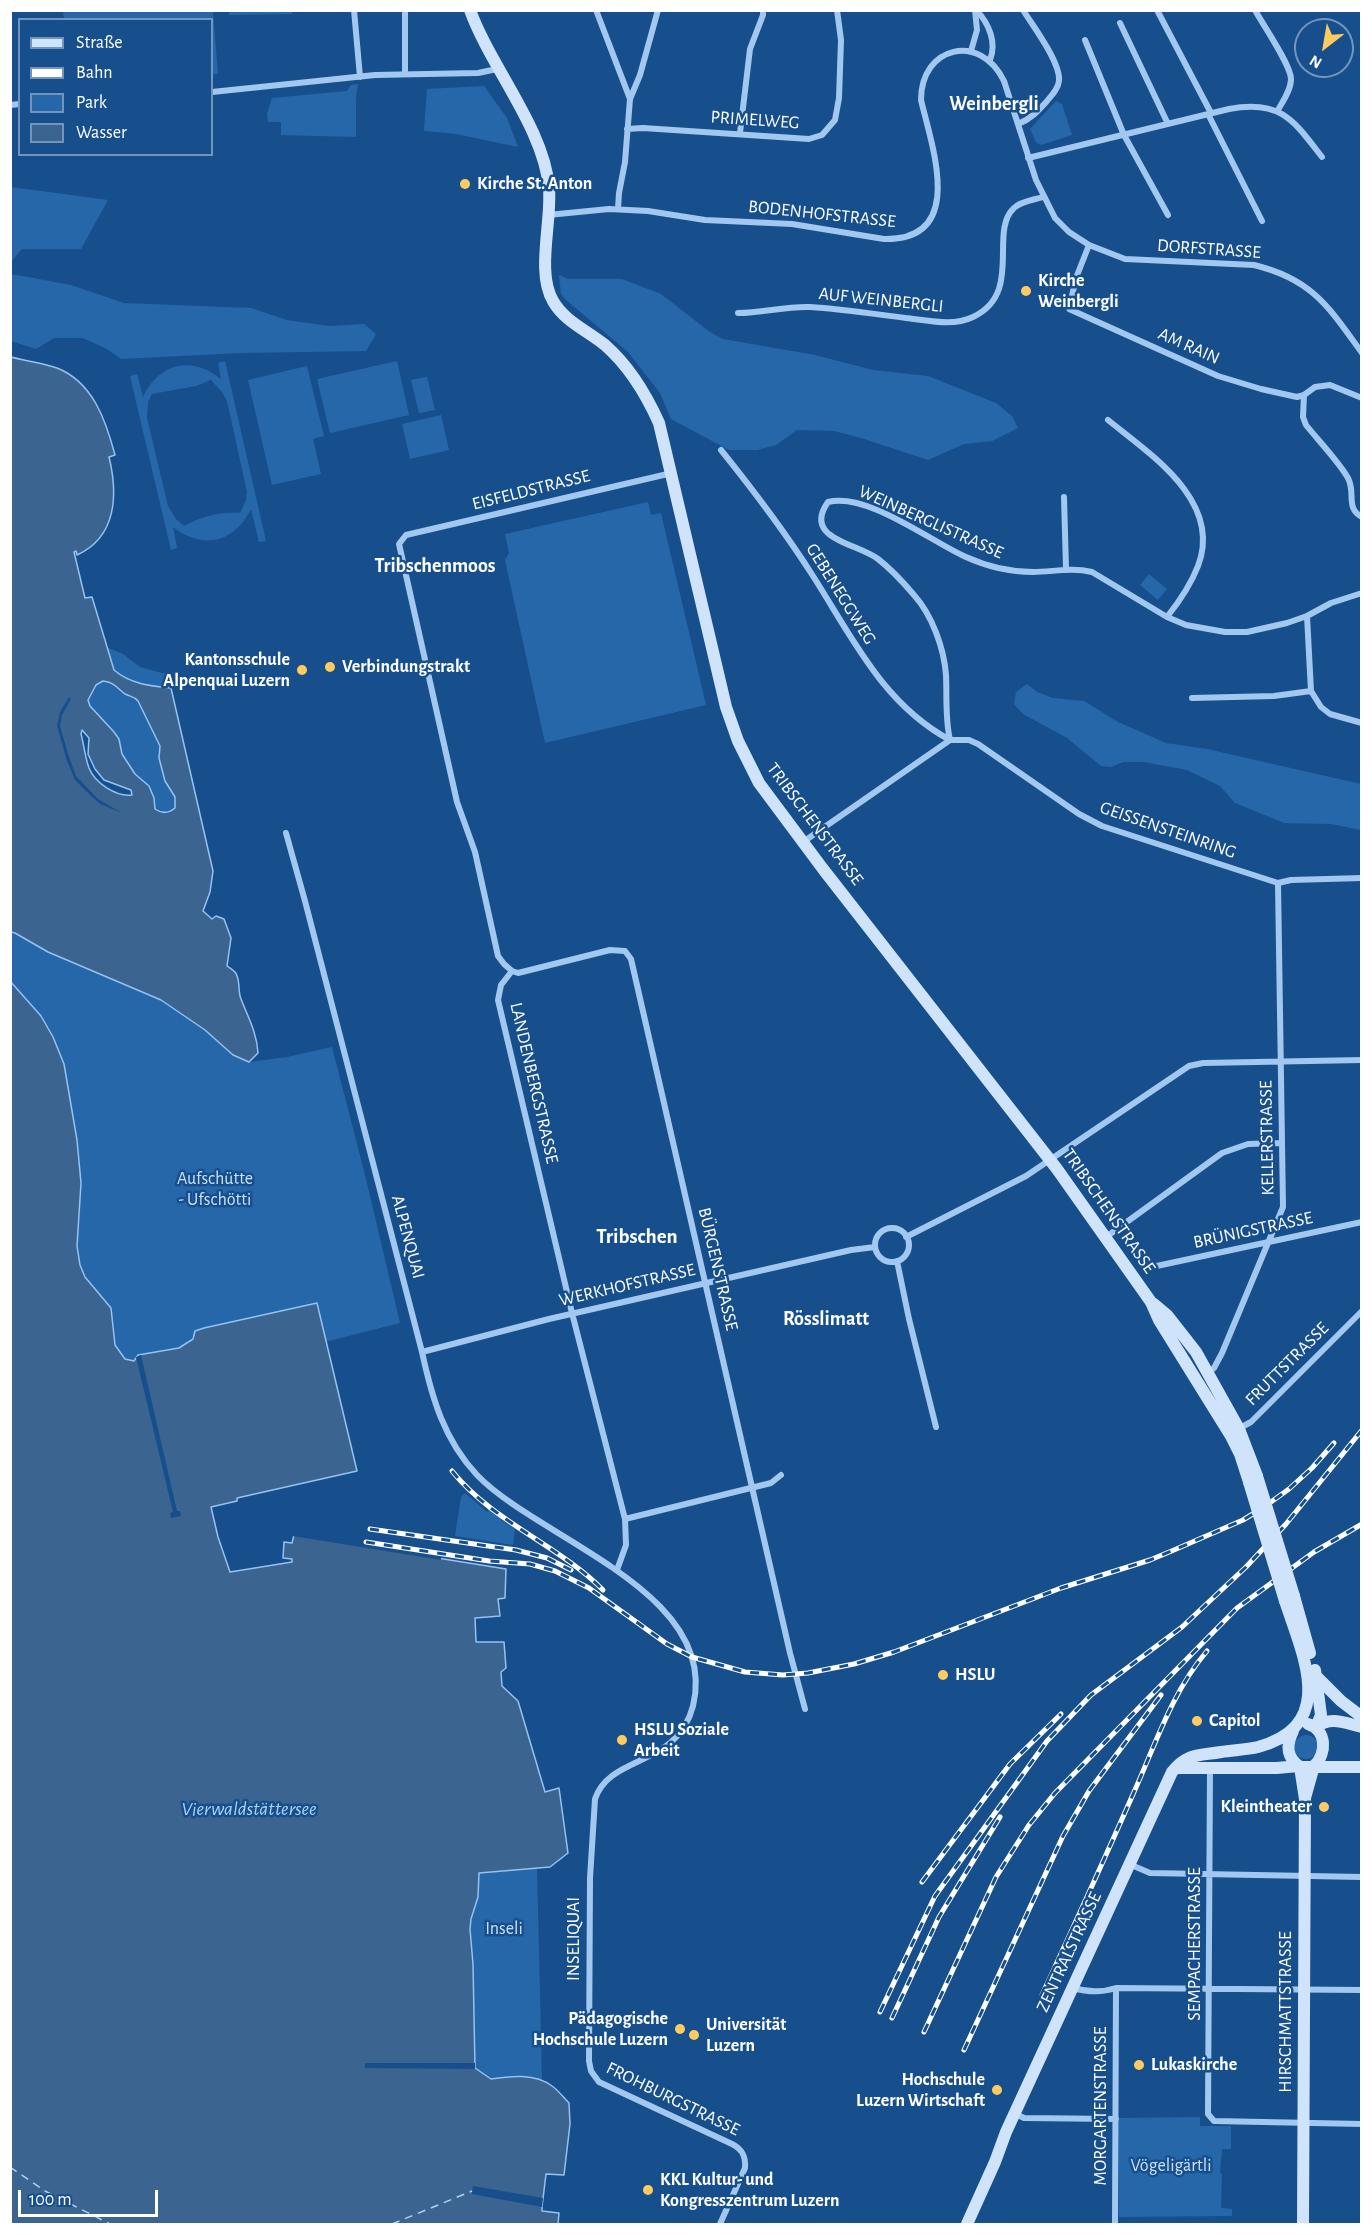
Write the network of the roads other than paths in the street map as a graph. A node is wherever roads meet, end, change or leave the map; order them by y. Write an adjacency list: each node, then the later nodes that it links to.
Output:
1 (354, 10): 18 (street)
2 (405, 10): 17 (street)
3 (470, 10): 16 (street)
4 (596, 10): 20 (street)
5 (658, 10): 20 (street)
6 (763, 10): 26 (street)
7 (837, 10): 26 (street, PRIMELWEG)
8 (975, 10): 14 (street); 15 (street)
9 (1023, 10): 23 (street)
10 (1156, 10): 22 (street)
11 (1255, 10): 21 (street)
12 (1120, 23): 24 (street)
13 (1084, 40): 27 (street)
14 (971, 51): 15 (street); 31 (street, BODENHOFSTRASSE)
15 (990, 60): 23 (street)
16 (497, 69): 17 (street); 32 (street)
17 (405, 74): 18 (street)
18 (360, 77): 19 (street)
19 (213, 92)
20 (630, 99): 25 (street)
21 (1278, 110): 22 (street); 28 (street)
22 (1209, 114): 24 (street); 34 (street)
23 (1018, 124): 29 (street)
24 (1168, 124): 27 (street)
25 (627, 129): 26 (street, PRIMELWEG); 31 (street)
26 (740, 133)
27 (1124, 135): 29 (street); 33 (street)
28 (1322, 157)
29 (1028, 158): 30 (street)
30 (1043, 197): 35 (street, DORFSTRASSE); 36 (street, AUF WEINBERGLI)
31 (618, 209): 32 (street, BODENHOFSTRASSE)
32 (548, 215): 42 (street, TRIBSCHENSTRASSE)
33 (1168, 215)
34 (1262, 221)
35 (1089, 245): 37 (street, DORFSTRASSE); 38 (street, AM RAIN)
36 (738, 313)
37 (1362, 353)
38 (1304, 395): 39 (street, AM RAIN); 44 (street)
39 (1362, 398)
40 (1108, 420): 48 (street)
41 (721, 450): 52 (street, GEBENEGGWEG)
42 (672, 473): 54 (street, TRIBSCHENSTRASSE); 57 (street, EISFELDSTRASSE)
43 (1064, 497): 45 (street)
44 (1362, 517)
45 (1066, 569): 48 (street, WEINBERGLISTRASSE); 52 (street, WEINBERGLISTRASSE)
46 (1362, 593): 47 (street, WEINBERGLISTRASSE)
47 (1307, 616): 48 (street, WEINBERGLISTRASSE); 49 (street)
48 (1167, 617)
49 (1311, 692): 50 (street); 51 (street)
50 (1192, 698)
51 (1362, 723)
52 (950, 740): 54 (street); 56 (street, GEISSENSTEINRING)
53 (286, 833): 73 (street, ALPENQUAI)
54 (803, 842): 61 (street, TRIBSCHENSTRASSE)
55 (1362, 878): 56 (street, GEISSENSTEINRING)
56 (1278, 883): 59 (street, KELLERSTRASSE)
57 (512, 970): 69 (street, BÜRGENSTRASSE); 72 (street, LANDENBERGSTRASSE)
58 (1362, 1060): 59 (street)
59 (1280, 1063): 60 (street, KELLERSTRASSE); 61 (street)
60 (1281, 1143): 64 (street); 65 (street, KELLERSTRASSE)
61 (1050, 1159): 63 (street); 64 (street, TRIBSCHENSTRASSE)
62 (1362, 1222): 65 (street, BRÜNIGSTRASSE)
63 (906, 1237): 66 (street); 67 (street)
64 (1106, 1237): 70 (street, TRIBSCHENSTRASSE)
65 (1269, 1241): 68 (street, BRÜNIGSTRASSE); 74 (street, KELLERSTRASSE)
66 (875, 1247): 67 (street); 69 (street, WERKHOFSTRASSE)
67 (897, 1261): 75 (street)
68 (1152, 1267)
69 (705, 1282): 72 (street, WERKHOFSTRASSE); 78 (street, BÜRGENSTRASSE)
70 (1151, 1302): 74 (street, TRIBSCHENSTRASSE); 76 (street, TRIBSCHENSTRASSE)
71 (1362, 1311): 76 (street, FRUTTSTRASSE)
72 (573, 1313): 73 (street, WERKHOFSTRASSE); 79 (street, LANDENBERGSTRASSE)
73 (422, 1352): 80 (street, ALPENQUAI)
74 (1207, 1374): 76 (street, TRIBSCHENSTRASSE)
75 (936, 1427)
76 (1235, 1432): 81 (street, TRIBSCHENSTRASSE, bridge)
77 (781, 1475): 78 (street)
78 (753, 1487): 79 (street); 83 (street, BÜRGENSTRASSE)
79 (625, 1519): 80 (street, LANDENBERGSTRASSE)
80 (617, 1570): 94 (street, ALPENQUAI)
81 (1290, 1599): 82 (street); 87 (street)
82 (1317, 1677): 84 (street); 85 (street)
83 (805, 1709)
84 (1362, 1717)
85 (1316, 1727): 86 (street); 87 (street); 88 (street)
86 (1362, 1727)
87 (1295, 1728): 89 (street); 91 (street)
88 (1314, 1766): 89 (street); 90 (street); 93 (street, HIRSCHMATTSTRASSE)
89 (1299, 1767): 92 (street); 93 (street, HIRSCHMATTSTRASSE)
90 (1362, 1767)
91 (1176, 1768): 92 (street); 95 (street, ZENTRALSTRASSE)
92 (1210, 1768): 96 (street, SEMPACHERSTRASSE)
93 (1305, 1799): 97 (street, HIRSCHMATTSTRASSE)
94 (593, 1807): 104 (street, INSELIQUAI)
95 (1129, 1864): 96 (street); 99 (street, ZENTRALSTRASSE)
96 (1210, 1875): 97 (street); 101 (street, SEMPACHERSTRASSE)
97 (1305, 1877): 98 (street); 102 (street, HIRSCHMATTSTRASSE)
98 (1362, 1877)
99 (1073, 1988): 100 (street); 105 (street, ZENTRALSTRASSE)
100 (1116, 1988): 101 (street); 106 (street, MORGARTENSTRASSE)
101 (1210, 1989): 102 (street); 107 (street, SEMPACHERSTRASSE)
102 (1304, 1989): 103 (street); 107 (street, HIRSCHMATTSTRASSE)
103 (1362, 1990)
104 (591, 2071): 110 (street, FROHBURGSTRASSE)
105 (1014, 2113): 106 (street); 109 (street, ZENTRALSTRASSE)
106 (1116, 2119): 113 (street, MORGARTENSTRASSE)
107 (1303, 2124): 108 (street); 114 (street, HIRSCHMATTSTRASSE)
108 (1362, 2124)
109 (997, 2153): 111 (street, ZENTRALSTRASSE); 112 (street, ZENTRALSTRASSE)
110 (720, 2224)
111 (961, 2224)
112 (968, 2224)
113 (1115, 2224)
114 (1303, 2224)

